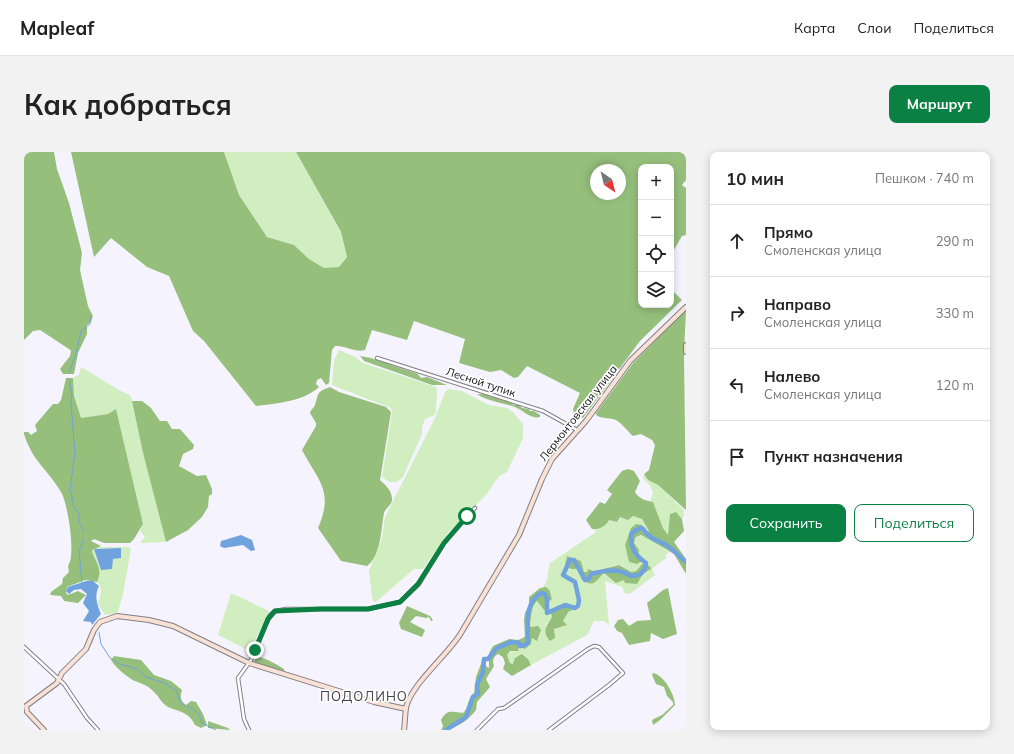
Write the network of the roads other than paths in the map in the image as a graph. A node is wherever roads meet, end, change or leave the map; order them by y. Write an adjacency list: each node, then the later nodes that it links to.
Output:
1 (686, 307): 5 (street, Лермонтовская улица)
2 (686, 344): 3 (street)
3 (686, 352)
4 (377, 358): 5 (street, Лесной тупик)
5 (577, 430): 11 (street, Лермонтовская улица)
6 (474, 508): 8 (street)
7 (24, 647): 9 (street)
8 (249, 663): 9 (street); 11 (street); 14 (street)
9 (58, 680): 10 (street); 13 (street)
10 (25, 707): 12 (street)
11 (406, 709): 15 (street, Лермонтовская улица)
12 (44, 730)
13 (98, 730)
14 (249, 730)
15 (404, 730)
16 (478, 730): 17 (street)
17 (549, 730)

